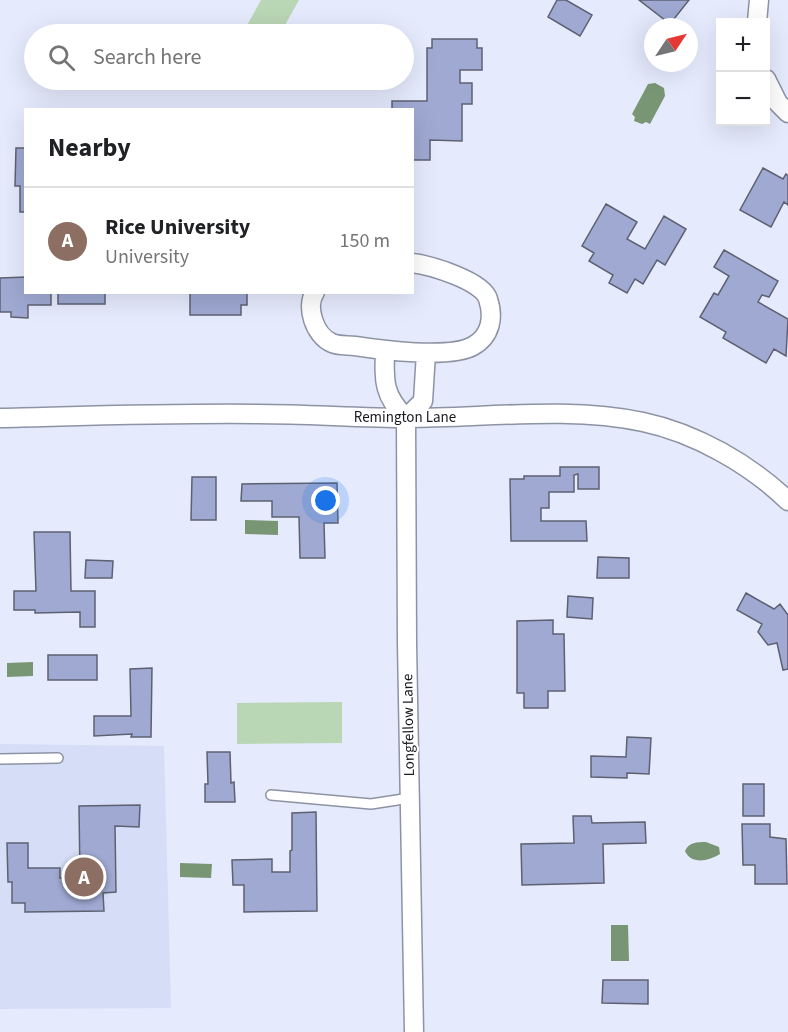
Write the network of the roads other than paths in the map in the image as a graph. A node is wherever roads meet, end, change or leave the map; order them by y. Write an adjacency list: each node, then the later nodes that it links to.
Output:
1 (759, 0): 2 (street)
2 (757, 18)
3 (770, 89): 4 (street)
4 (788, 113)
5 (414, 263): 8 (street)
6 (314, 294): 7 (street)
7 (385, 350): 8 (street); 10 (street)
8 (426, 353): 10 (street)
9 (0, 418): 10 (street, Remington Lane)
10 (406, 418): 11 (street, Remington Lane); 15 (street, Longfellow Lane)
11 (788, 501)
12 (58, 758): 13 (lane)
13 (0, 759)
14 (271, 795): 15 (lane)
15 (410, 798): 16 (street, Longfellow Lane)
16 (414, 1032)

